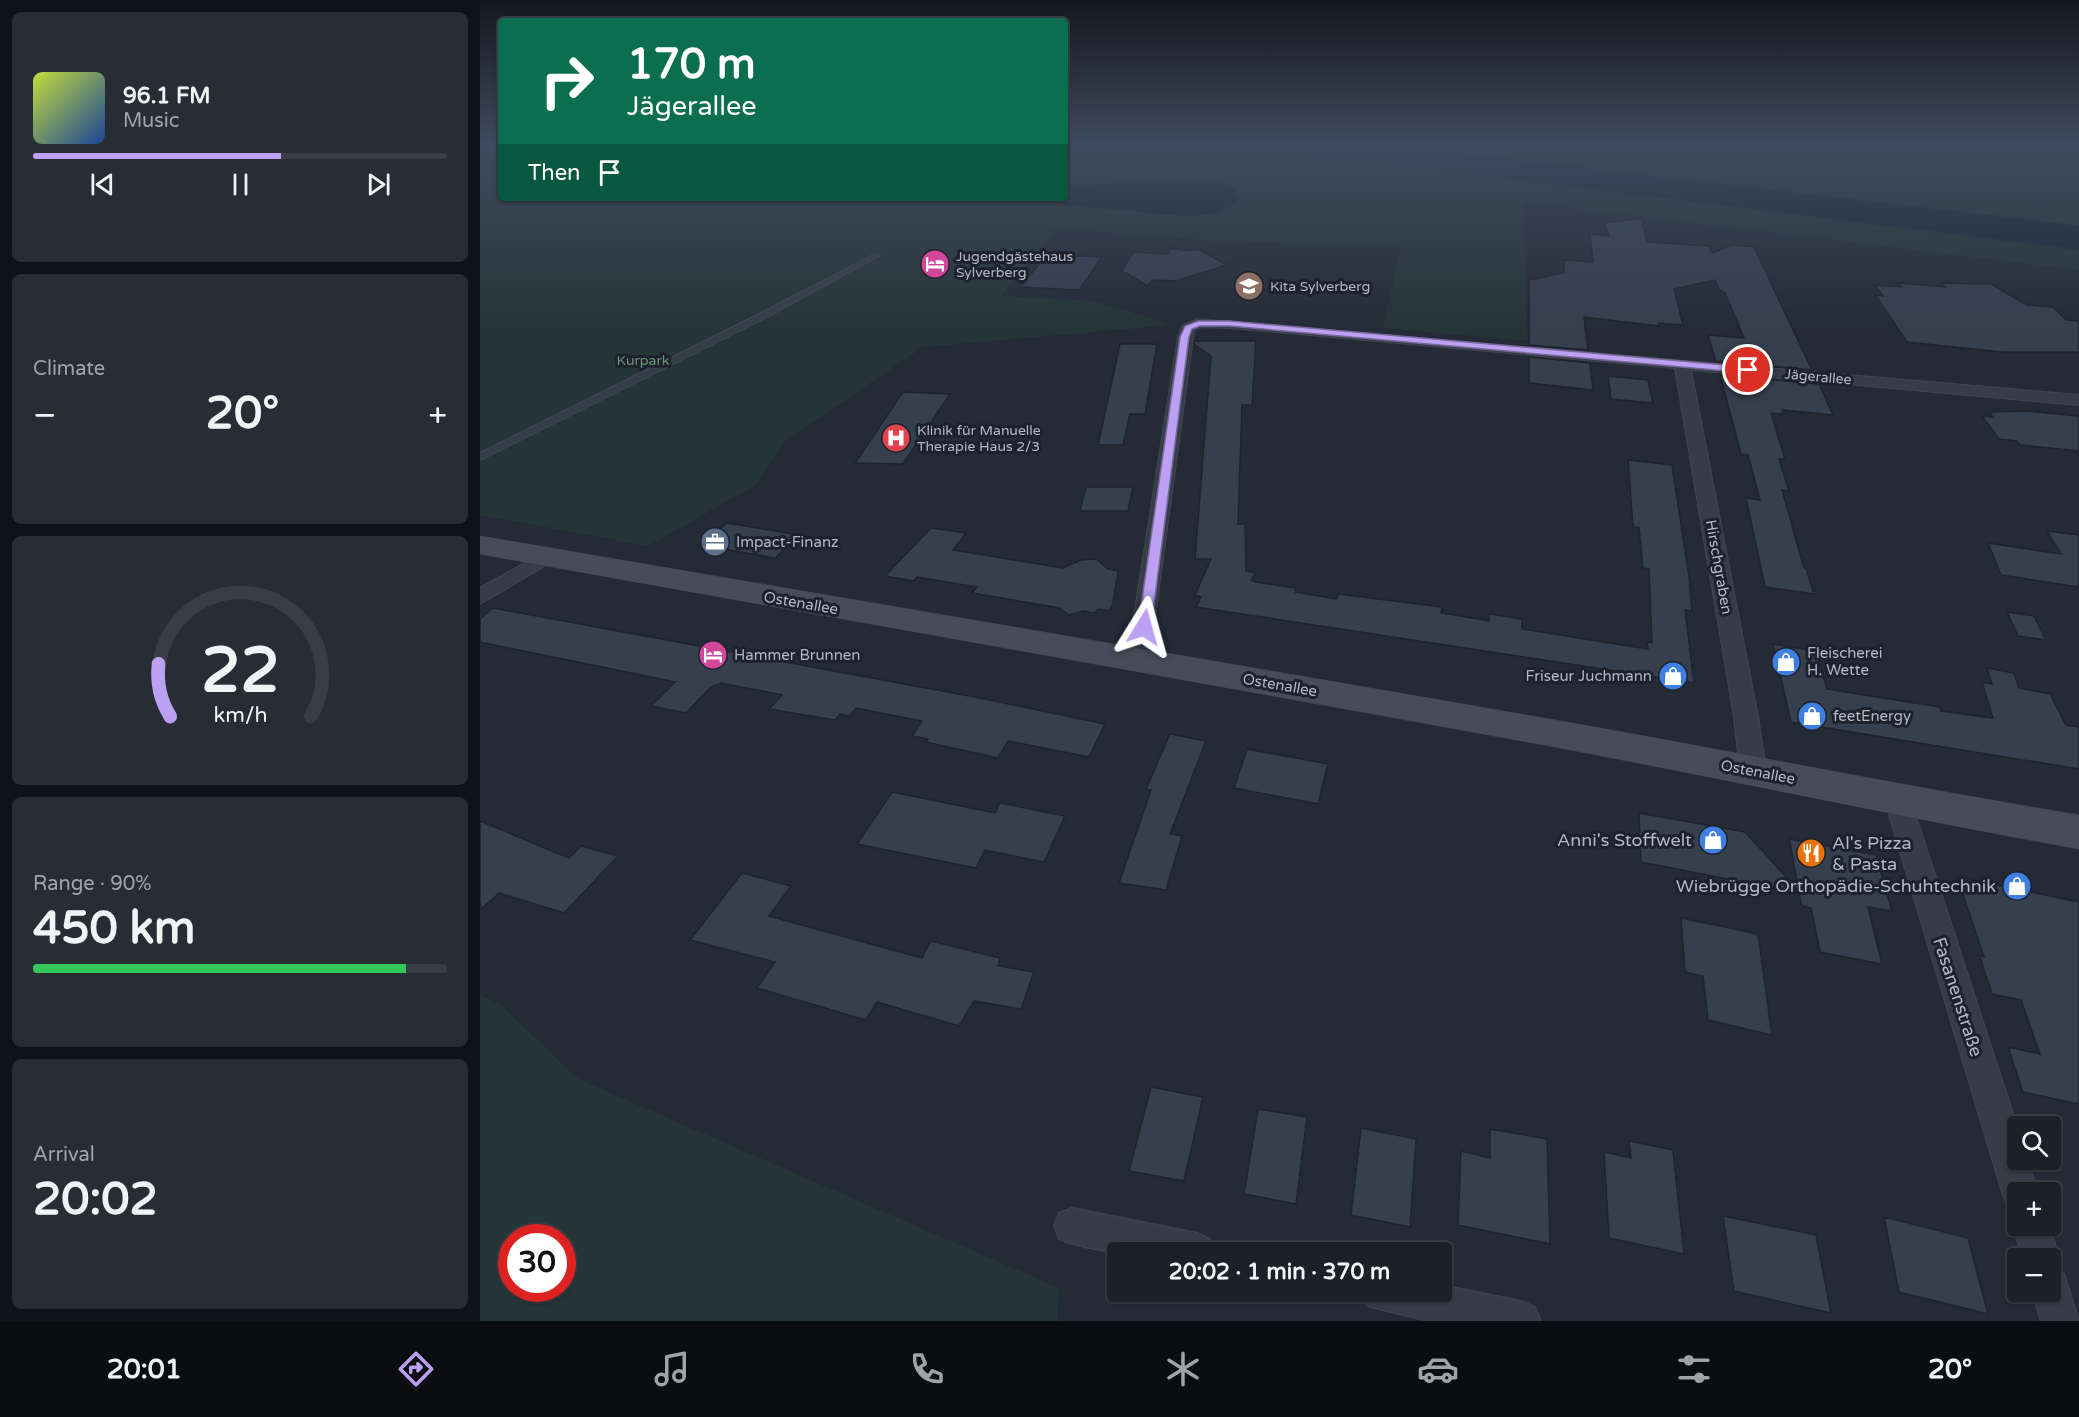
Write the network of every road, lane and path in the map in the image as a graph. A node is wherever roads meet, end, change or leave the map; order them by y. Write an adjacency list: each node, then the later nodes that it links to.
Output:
1 (877, 255): 4 (lane)
2 (1682, 364): 3 (street, Jägerallee); 8 (street, Jägerallee); 9 (street, Hirschgraben)
3 (2079, 400)
4 (480, 457)
5 (480, 546): 6 (main road, Ostenallee)
6 (546, 557): 7 (street); 8 (main road, Ostenallee)
7 (480, 597)
8 (1138, 660): 9 (main road, Ostenallee)
9 (1753, 770): 10 (main road, Ostenallee)
10 (1898, 801): 11 (main road, Ostenallee); 12 (street, Fasanenstraße)
11 (2079, 832)
12 (2017, 1182)
13 (1072, 1226): 14 (street)
14 (1149, 1242)
15 (1429, 1302): 17 (street)
16 (2055, 1302): 18 (street)
17 (1521, 1321)
18 (2061, 1321)

